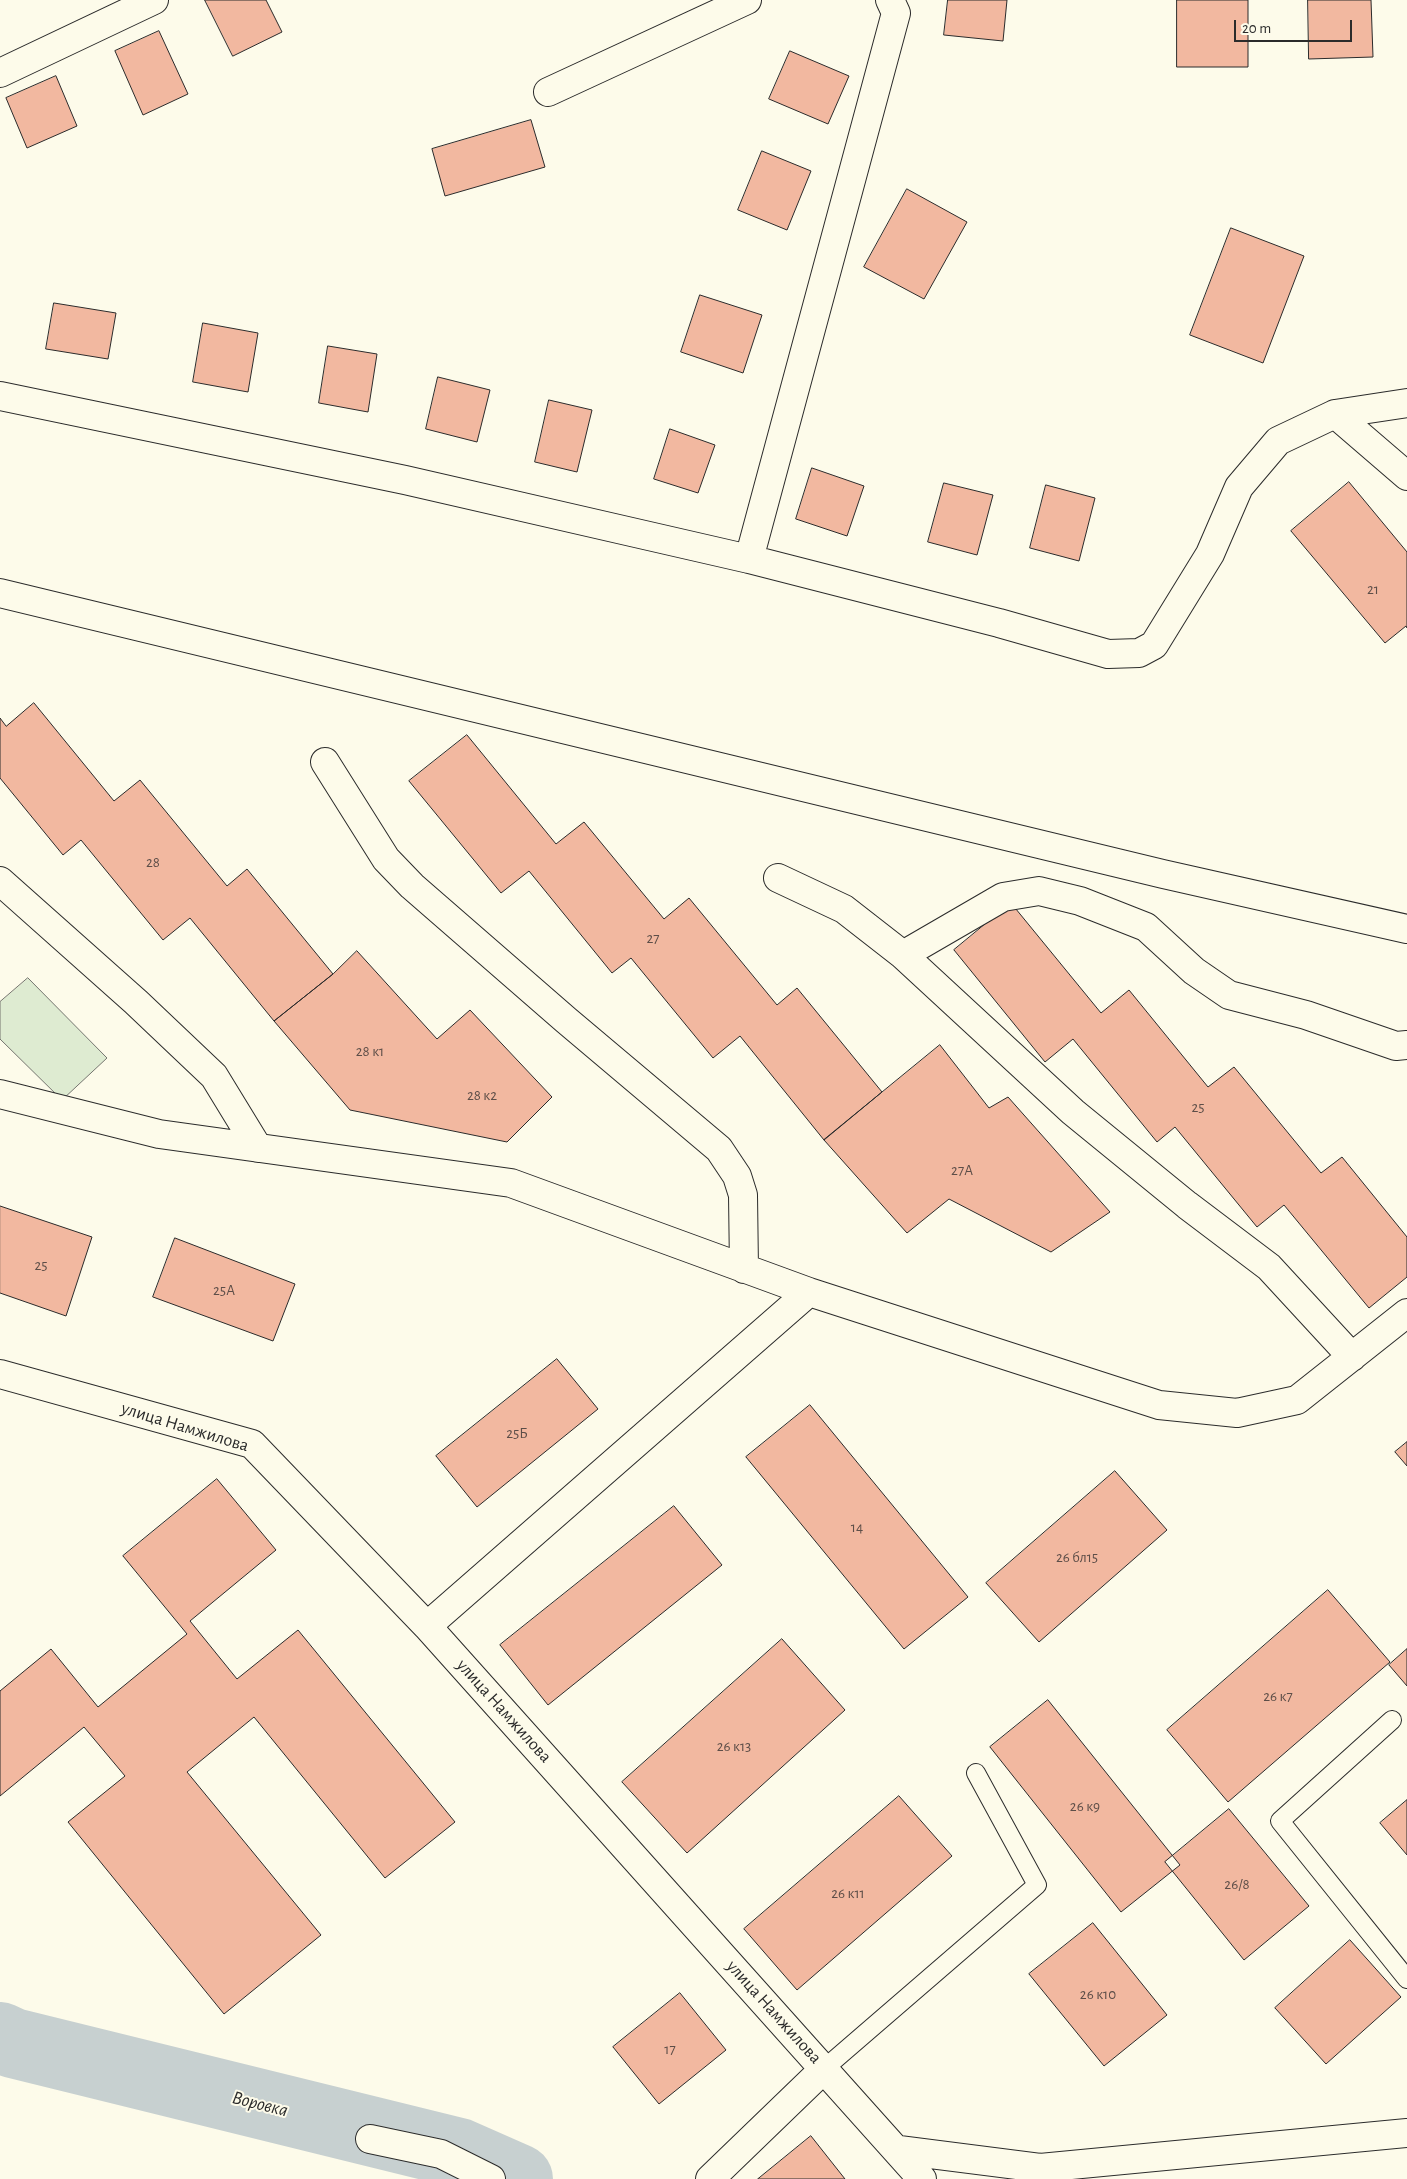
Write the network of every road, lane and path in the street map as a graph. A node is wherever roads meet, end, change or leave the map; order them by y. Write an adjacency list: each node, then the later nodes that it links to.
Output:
1 (154, 0): 4 (street)
2 (747, 0): 5 (street)
3 (890, 0): 10 (street)
4 (3, 64)
5 (548, 92)
6 (0, 396): 10 (street)
7 (1407, 403): 8 (street)
8 (1335, 414): 9 (street); 10 (street)
9 (1407, 476)
10 (749, 559)
11 (0, 593): 15 (street)
12 (325, 762): 20 (street)
13 (778, 878): 16 (street)
14 (0, 880): 19 (street)
15 (1407, 929)
16 (903, 955): 17 (street); 23 (street)
17 (1407, 1045)
18 (0, 1094): 19 (street)
19 (258, 1148): 20 (street)
20 (744, 1269): 21 (street)
21 (809, 1292): 23 (street); 25 (street)
22 (1407, 1313): 23 (street)
23 (1352, 1357)
24 (0, 1374): 25 (street, улица Намжилова)
25 (427, 1626): 29 (street, улица Намжилова)
26 (1392, 1720): 28 (lane)
27 (976, 1773): 29 (lane)
28 (1407, 1979)
29 (825, 2068): 32 (street, улица Намжилова); 34 (street)
30 (1407, 2133): 32 (street)
31 (370, 2139): 33 (street)
32 (899, 2150): 35 (street, улица Намжилова)
33 (491, 2179)
34 (710, 2179)
35 (922, 2179)

